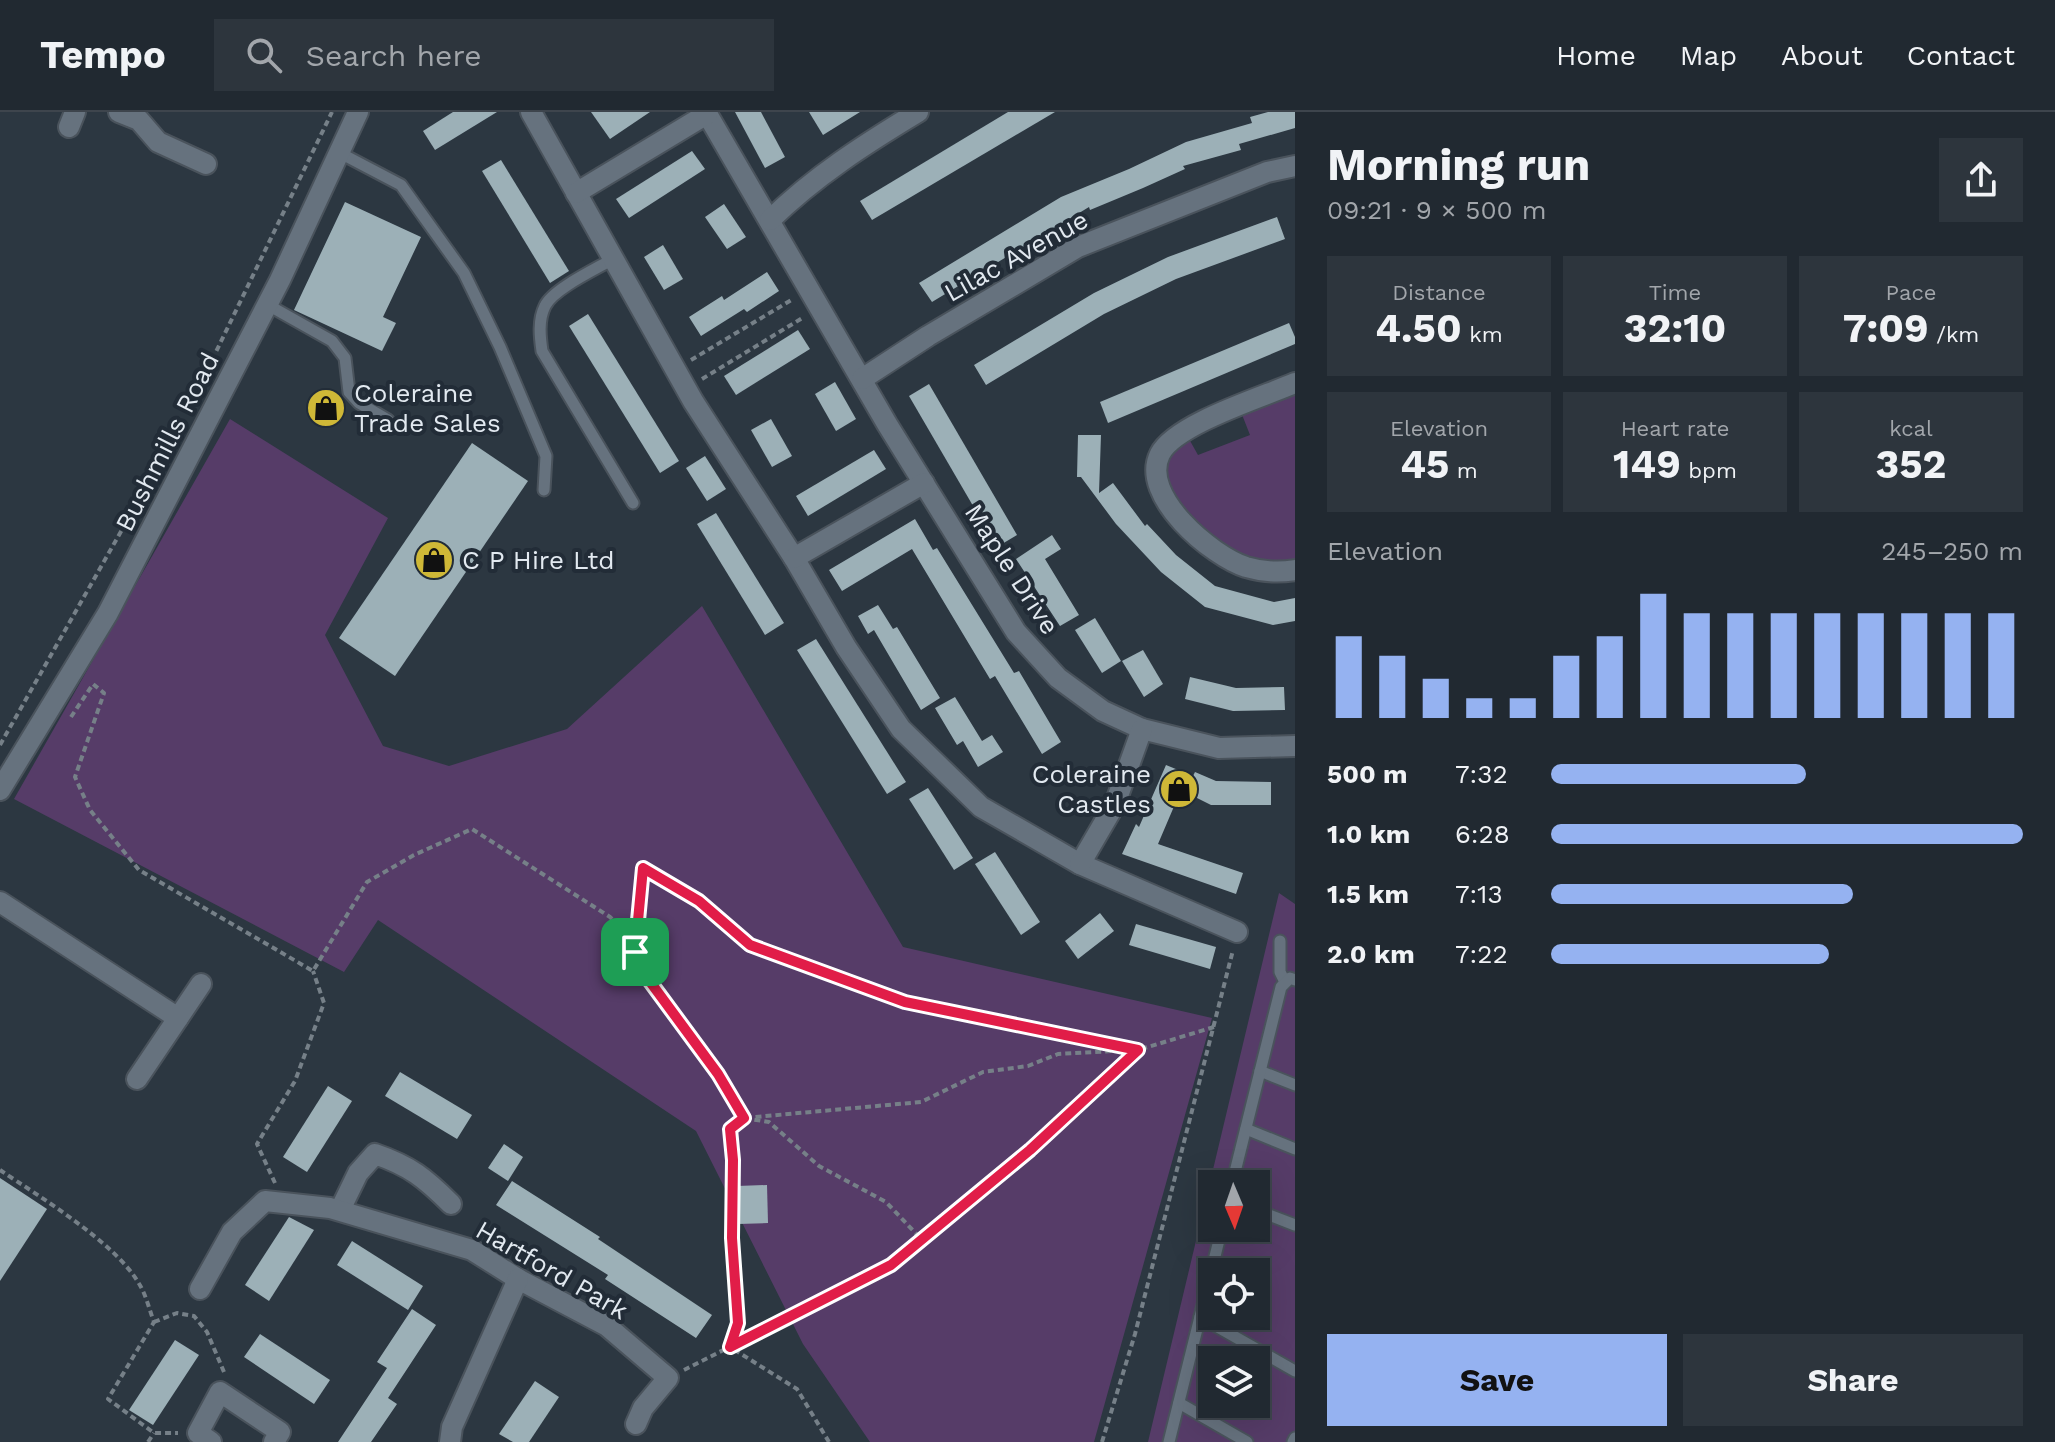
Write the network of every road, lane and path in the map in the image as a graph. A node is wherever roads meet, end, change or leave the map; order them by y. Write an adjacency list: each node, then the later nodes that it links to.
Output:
1 (119, 112): 8 (street)
2 (332, 112): 20 (path)
3 (358, 112): 7 (street, Bushmills Road)
4 (531, 112): 10 (street)
5 (918, 112): 11 (street)
6 (706, 113): 10 (street, Maple Drive); 11 (street, Maple Drive)
7 (340, 153): 14 (street, Bushmills Road); 24 (lane)
8 (206, 164)
9 (1294, 173): 17 (street, Lilac Avenue)
10 (576, 193): 12 (street)
11 (770, 220): 13 (street, Maple Drive)
12 (613, 259): 16 (street); 25 (lane)
13 (810, 289): 15 (street, Maple Drive); 16 (path)
14 (268, 305): 21 (lane); 32 (street, Bushmills Road)
15 (820, 307): 17 (street, Maple Drive); 19 (path)
16 (676, 370): 19 (street)
17 (862, 379): 23 (street, Maple Drive)
18 (1295, 383): 27 (street)
19 (686, 388): 26 (street)
20 (195, 397)
21 (388, 420)
22 (173, 439): 30 (path)
23 (924, 483): 26 (street); 29 (street, Maple Drive)
24 (544, 490)
25 (633, 503)
26 (794, 558): 33 (street)
27 (1295, 570)
28 (66, 724): 38 (path)
29 (1142, 729): 31 (street, Maple Drive); 33 (street)
30 (0, 745)
31 (1295, 746)
32 (2, 788)
33 (1080, 864): 35 (street)
34 (0, 902): 41 (street)
35 (1237, 932): 42 (path)
36 (1280, 941): 39 (lane)
37 (635, 952): 38 (path); 43 (path); 47 (path)
38 (313, 971): 52 (path)
39 (1290, 981): 44 (lane)
40 (201, 984): 41 (street)
41 (178, 1018): 45 (street)
42 (1214, 1027): 43 (path); 75 (path)
43 (1138, 1050): 47 (path); 57 (path)
44 (1260, 1071): 46 (lane); 48 (lane)
45 (137, 1079)
46 (1295, 1085)
47 (744, 1118): 57 (path); 63 (path)
48 (1246, 1129): 49 (lane); 51 (lane)
49 (1295, 1149)
50 (0, 1170): 60 (path)
51 (1236, 1170)
52 (283, 1202): 54 (street, Hartford Park); 59 (street)
53 (451, 1204): 54 (street)
54 (340, 1210): 58 (street, Hartford Park)
55 (1270, 1215): 56 (lane)
56 (1295, 1225)
57 (922, 1240): 63 (path)
58 (518, 1279): 65 (street, Hartford Park); 73 (street)
59 (200, 1289)
60 (154, 1322): 66 (path); 69 (path)
61 (1198, 1325): 67 (lane)
62 (1224, 1330): 64 (lane)
63 (730, 1347): 65 (path); 74 (path)
64 (1294, 1368)
65 (668, 1378): 68 (street)
66 (220, 1392): 70 (street); 72 (street)
67 (1179, 1403): 76 (lane); 77 (lane)
68 (636, 1424)
69 (154, 1433): 70 (path); 71 (path)
70 (205, 1437)
71 (148, 1442)
72 (274, 1442)
73 (450, 1442)
74 (829, 1442)
75 (1102, 1442)
76 (1169, 1442)
77 (1247, 1442)

